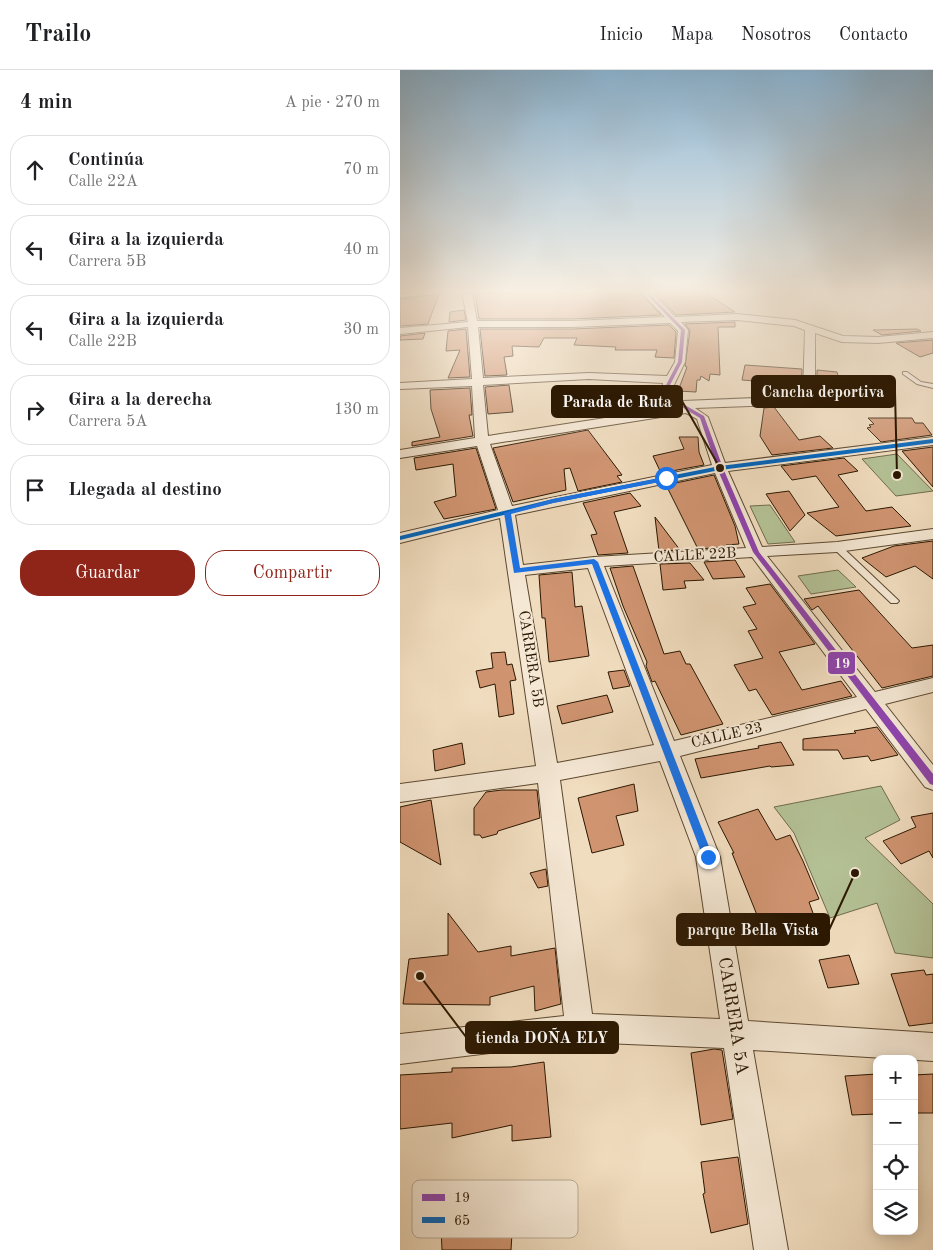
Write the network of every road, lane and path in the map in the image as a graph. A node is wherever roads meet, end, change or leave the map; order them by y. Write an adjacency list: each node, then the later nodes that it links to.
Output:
1 (474, 348): 6 (street, CARRERA 5B)
2 (681, 348): 5 (street)
3 (810, 348): 9 (street)
4 (905, 373): 8 (lane)
5 (670, 380): 6 (street); 11 (street)
6 (478, 382): 7 (street); 12 (street, CARRERA 5B)
7 (400, 386)
8 (933, 386)
9 (809, 399): 10 (street); 11 (street)
10 (864, 399)
11 (684, 407): 12 (street); 15 (street)
12 (482, 440): 14 (street); 16 (street, CARRERA 5B)
13 (933, 441): 15 (street)
14 (400, 454)
15 (720, 468): 16 (street); 20 (street)
16 (508, 513): 18 (street); 22 (street, CARRERA 5B)
17 (933, 534): 19 (street, CALLE 22B)
18 (400, 538)
19 (837, 547): 20 (street, CALLE 22B); 23 (lane)
20 (756, 552): 21 (street, CALLE 22B); 25 (street)
21 (594, 562): 22 (street, CALLE 22B); 26 (street, CARRERA 5A)
22 (517, 571): 27 (street, CARRERA 5B)
23 (894, 601)
24 (933, 685): 25 (street, CALLE 23)
25 (871, 702): 26 (street, CALLE 23); 28 (street)
26 (667, 751): 27 (street, CALLE 23); 31 (street, CARRERA 5A)
27 (548, 773): 29 (street, CALLE 23); 30 (street, CARRERA 5B)
28 (933, 781)
29 (400, 793)
30 (580, 1028): 31 (street); 33 (street)
31 (735, 1034): 32 (street); 34 (street, CARRERA 5A)
32 (933, 1047)
33 (400, 1049)
34 (771, 1250)

